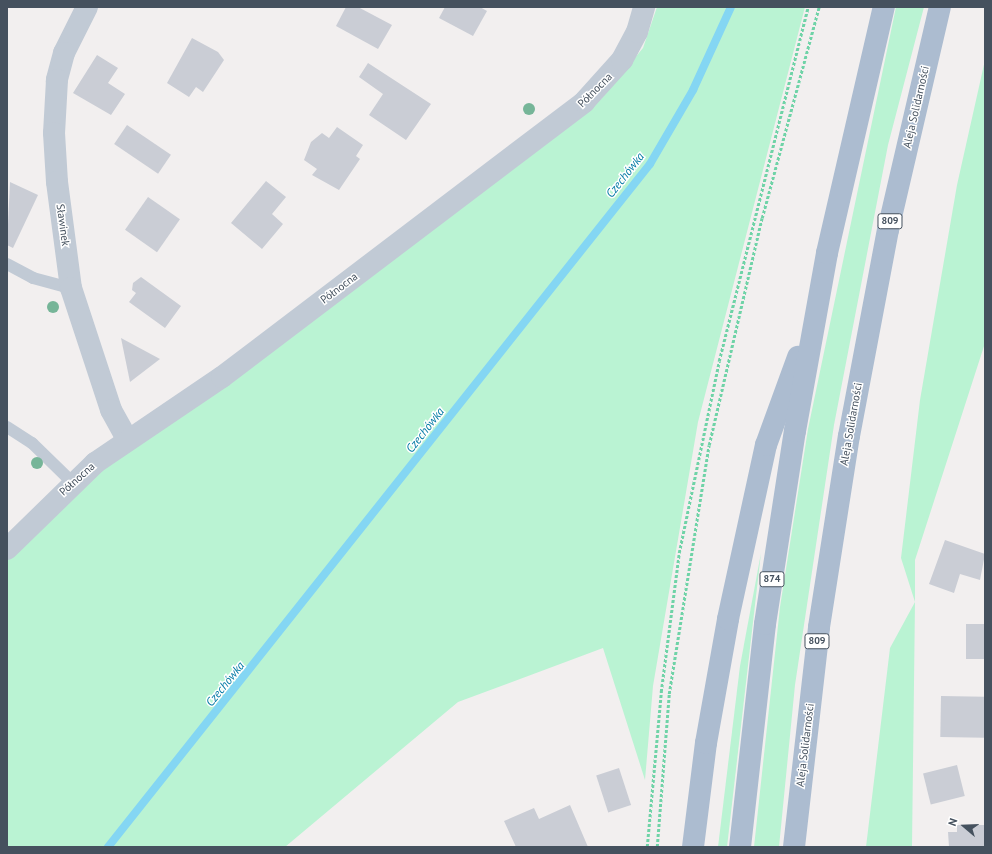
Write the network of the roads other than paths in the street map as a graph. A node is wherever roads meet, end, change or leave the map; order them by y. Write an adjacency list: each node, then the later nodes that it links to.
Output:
1 (87, 7): 6 (street, Sławinek)
2 (644, 7): 9 (street, Północna)
3 (884, 7): 7 (main road)
4 (940, 7): 14 (main road, Aleja Solidarności / 809)
5 (7, 264): 6 (lane)
6 (71, 288): 9 (street, Sławinek)
7 (816, 313): 12 (main road); 13 (main road, 874)
8 (7, 427): 10 (lane)
9 (127, 439): 10 (street, Północna)
10 (72, 482): 11 (street, Północna)
11 (7, 549)
12 (693, 847)
13 (740, 847)
14 (794, 847)

